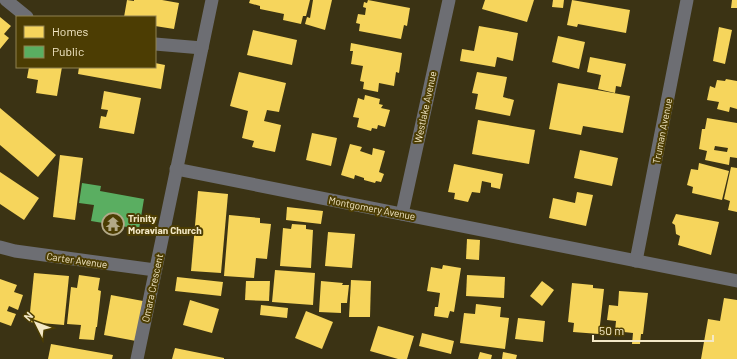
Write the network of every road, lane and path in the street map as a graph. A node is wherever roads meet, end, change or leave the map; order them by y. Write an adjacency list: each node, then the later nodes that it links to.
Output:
1 (6, 0): 5 (street)
2 (212, 0): 7 (street)
3 (449, 0): 9 (street, Westlake Avenue)
4 (687, 0): 11 (street, Truman Avenue)
5 (26, 16)
6 (156, 44): 7 (street)
7 (202, 48): 8 (street)
8 (176, 169): 9 (street, Montgomery Avenue); 12 (street, Omara Crescent)
9 (402, 214): 11 (street, Montgomery Avenue)
10 (0, 247): 12 (street, Carter Avenue)
11 (636, 261): 13 (street, Montgomery Avenue)
12 (155, 270): 14 (street, Omara Crescent)
13 (737, 281)
14 (137, 359)

